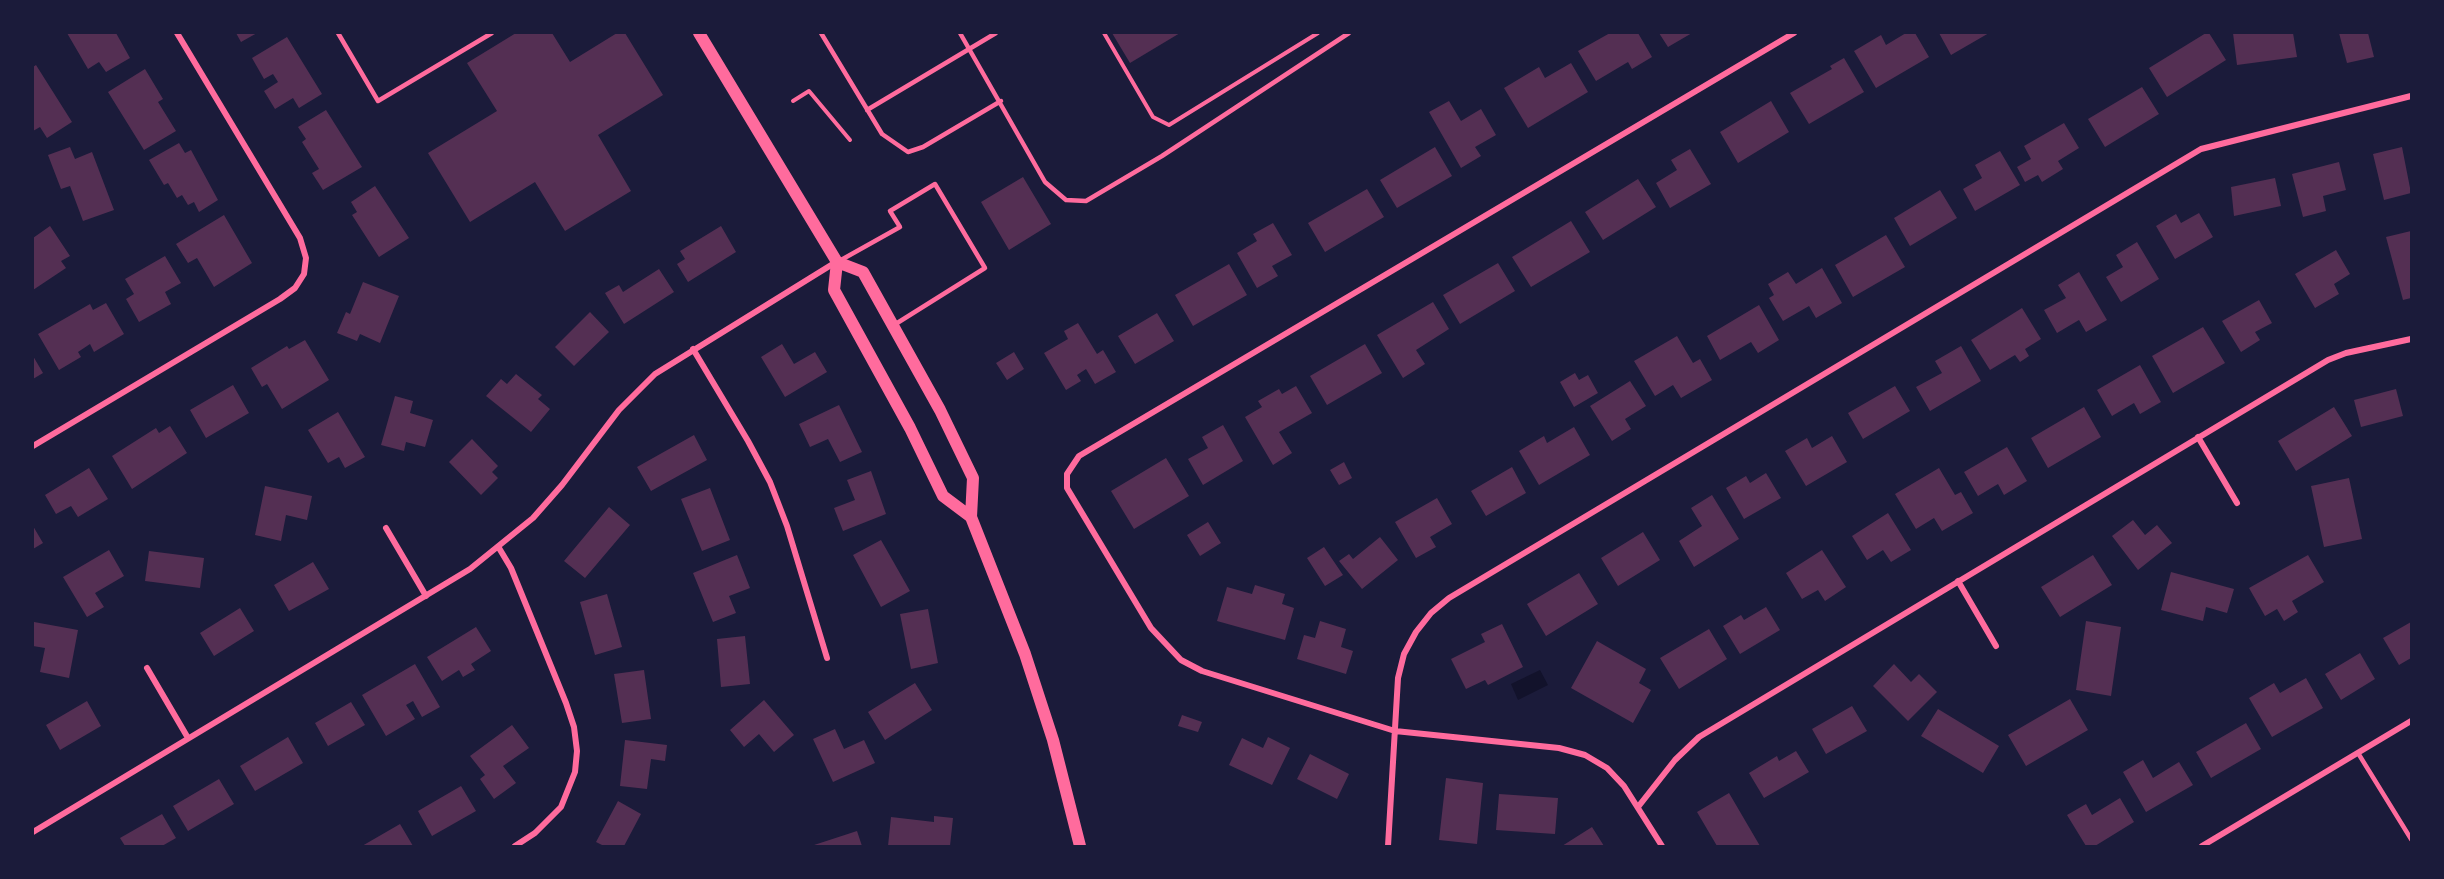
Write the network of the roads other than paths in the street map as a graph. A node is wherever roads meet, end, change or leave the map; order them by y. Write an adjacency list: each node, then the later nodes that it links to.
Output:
1 (177, 33): 19 (street)
2 (338, 33): 3 (lane)
3 (492, 33)
4 (699, 33): 14 (main road)
5 (821, 33): 13 (lane)
6 (960, 33): 10 (lane)
7 (996, 33): 10 (lane)
8 (1348, 33): 12 (lane)
9 (1794, 33): 30 (street)
10 (970, 49): 12 (lane); 13 (lane)
11 (2411, 96): 30 (street)
12 (1000, 101): 13 (lane)
13 (867, 110)
14 (837, 262): 15 (main road); 15 (lane); 17 (street); 21 (main road)
15 (894, 325): 21 (main road)
16 (2411, 339): 18 (street)
17 (693, 349): 23 (street); 27 (street)
18 (2198, 437): 20 (street); 24 (street)
19 (33, 446)
20 (2237, 503)
21 (971, 517): 37 (main road)
22 (386, 528): 25 (street)
23 (499, 548): 25 (street); 36 (street)
24 (1958, 581): 26 (street); 33 (street)
25 (426, 596): 31 (street)
26 (1996, 646)
27 (826, 658)
28 (147, 668): 31 (street)
29 (2411, 721): 32 (street)
30 (1395, 731): 33 (street); 38 (street)
31 (188, 738): 34 (street)
32 (2358, 753): 35 (lane); 40 (street)
33 (1638, 807): 39 (street)
34 (33, 832)
35 (2411, 838)
36 (515, 846)
37 (1080, 846)
38 (1388, 846)
39 (1662, 846)
40 (2202, 846)

